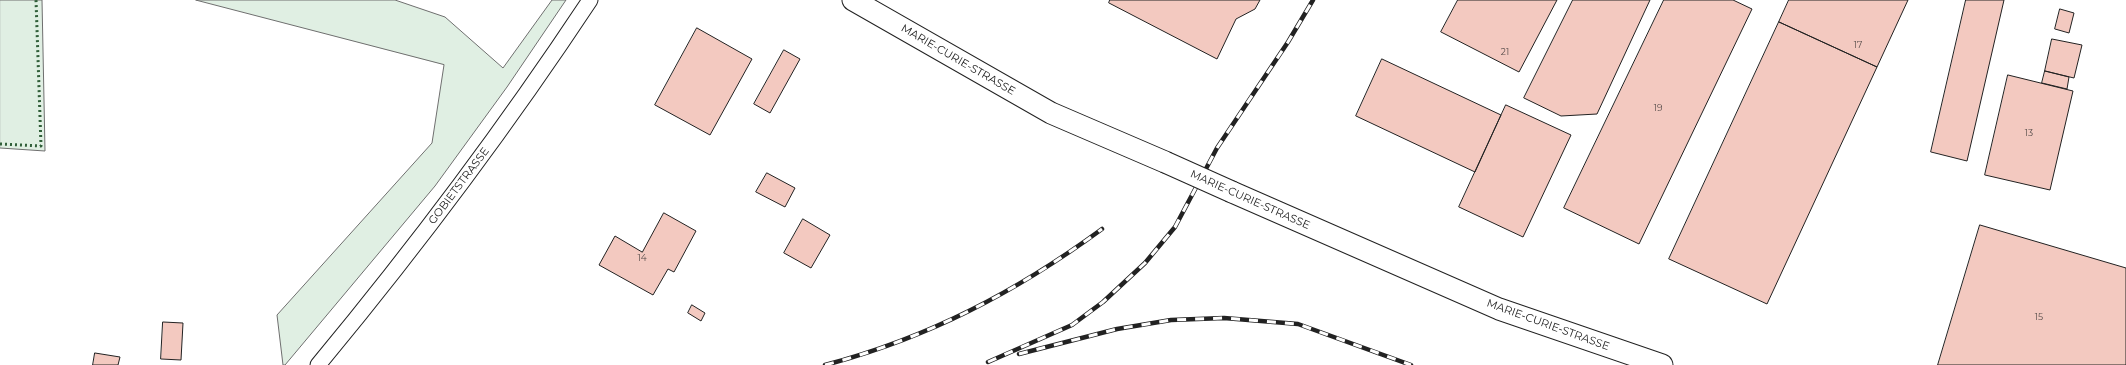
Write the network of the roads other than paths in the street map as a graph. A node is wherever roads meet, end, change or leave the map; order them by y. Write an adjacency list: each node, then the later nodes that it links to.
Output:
1 (590, 0): 3 (street, GOBIETSTRASSE)
2 (853, 0): 4 (main road, MARIE-CURIE-STRASSE, bridge)
3 (318, 365)
4 (1662, 365)

